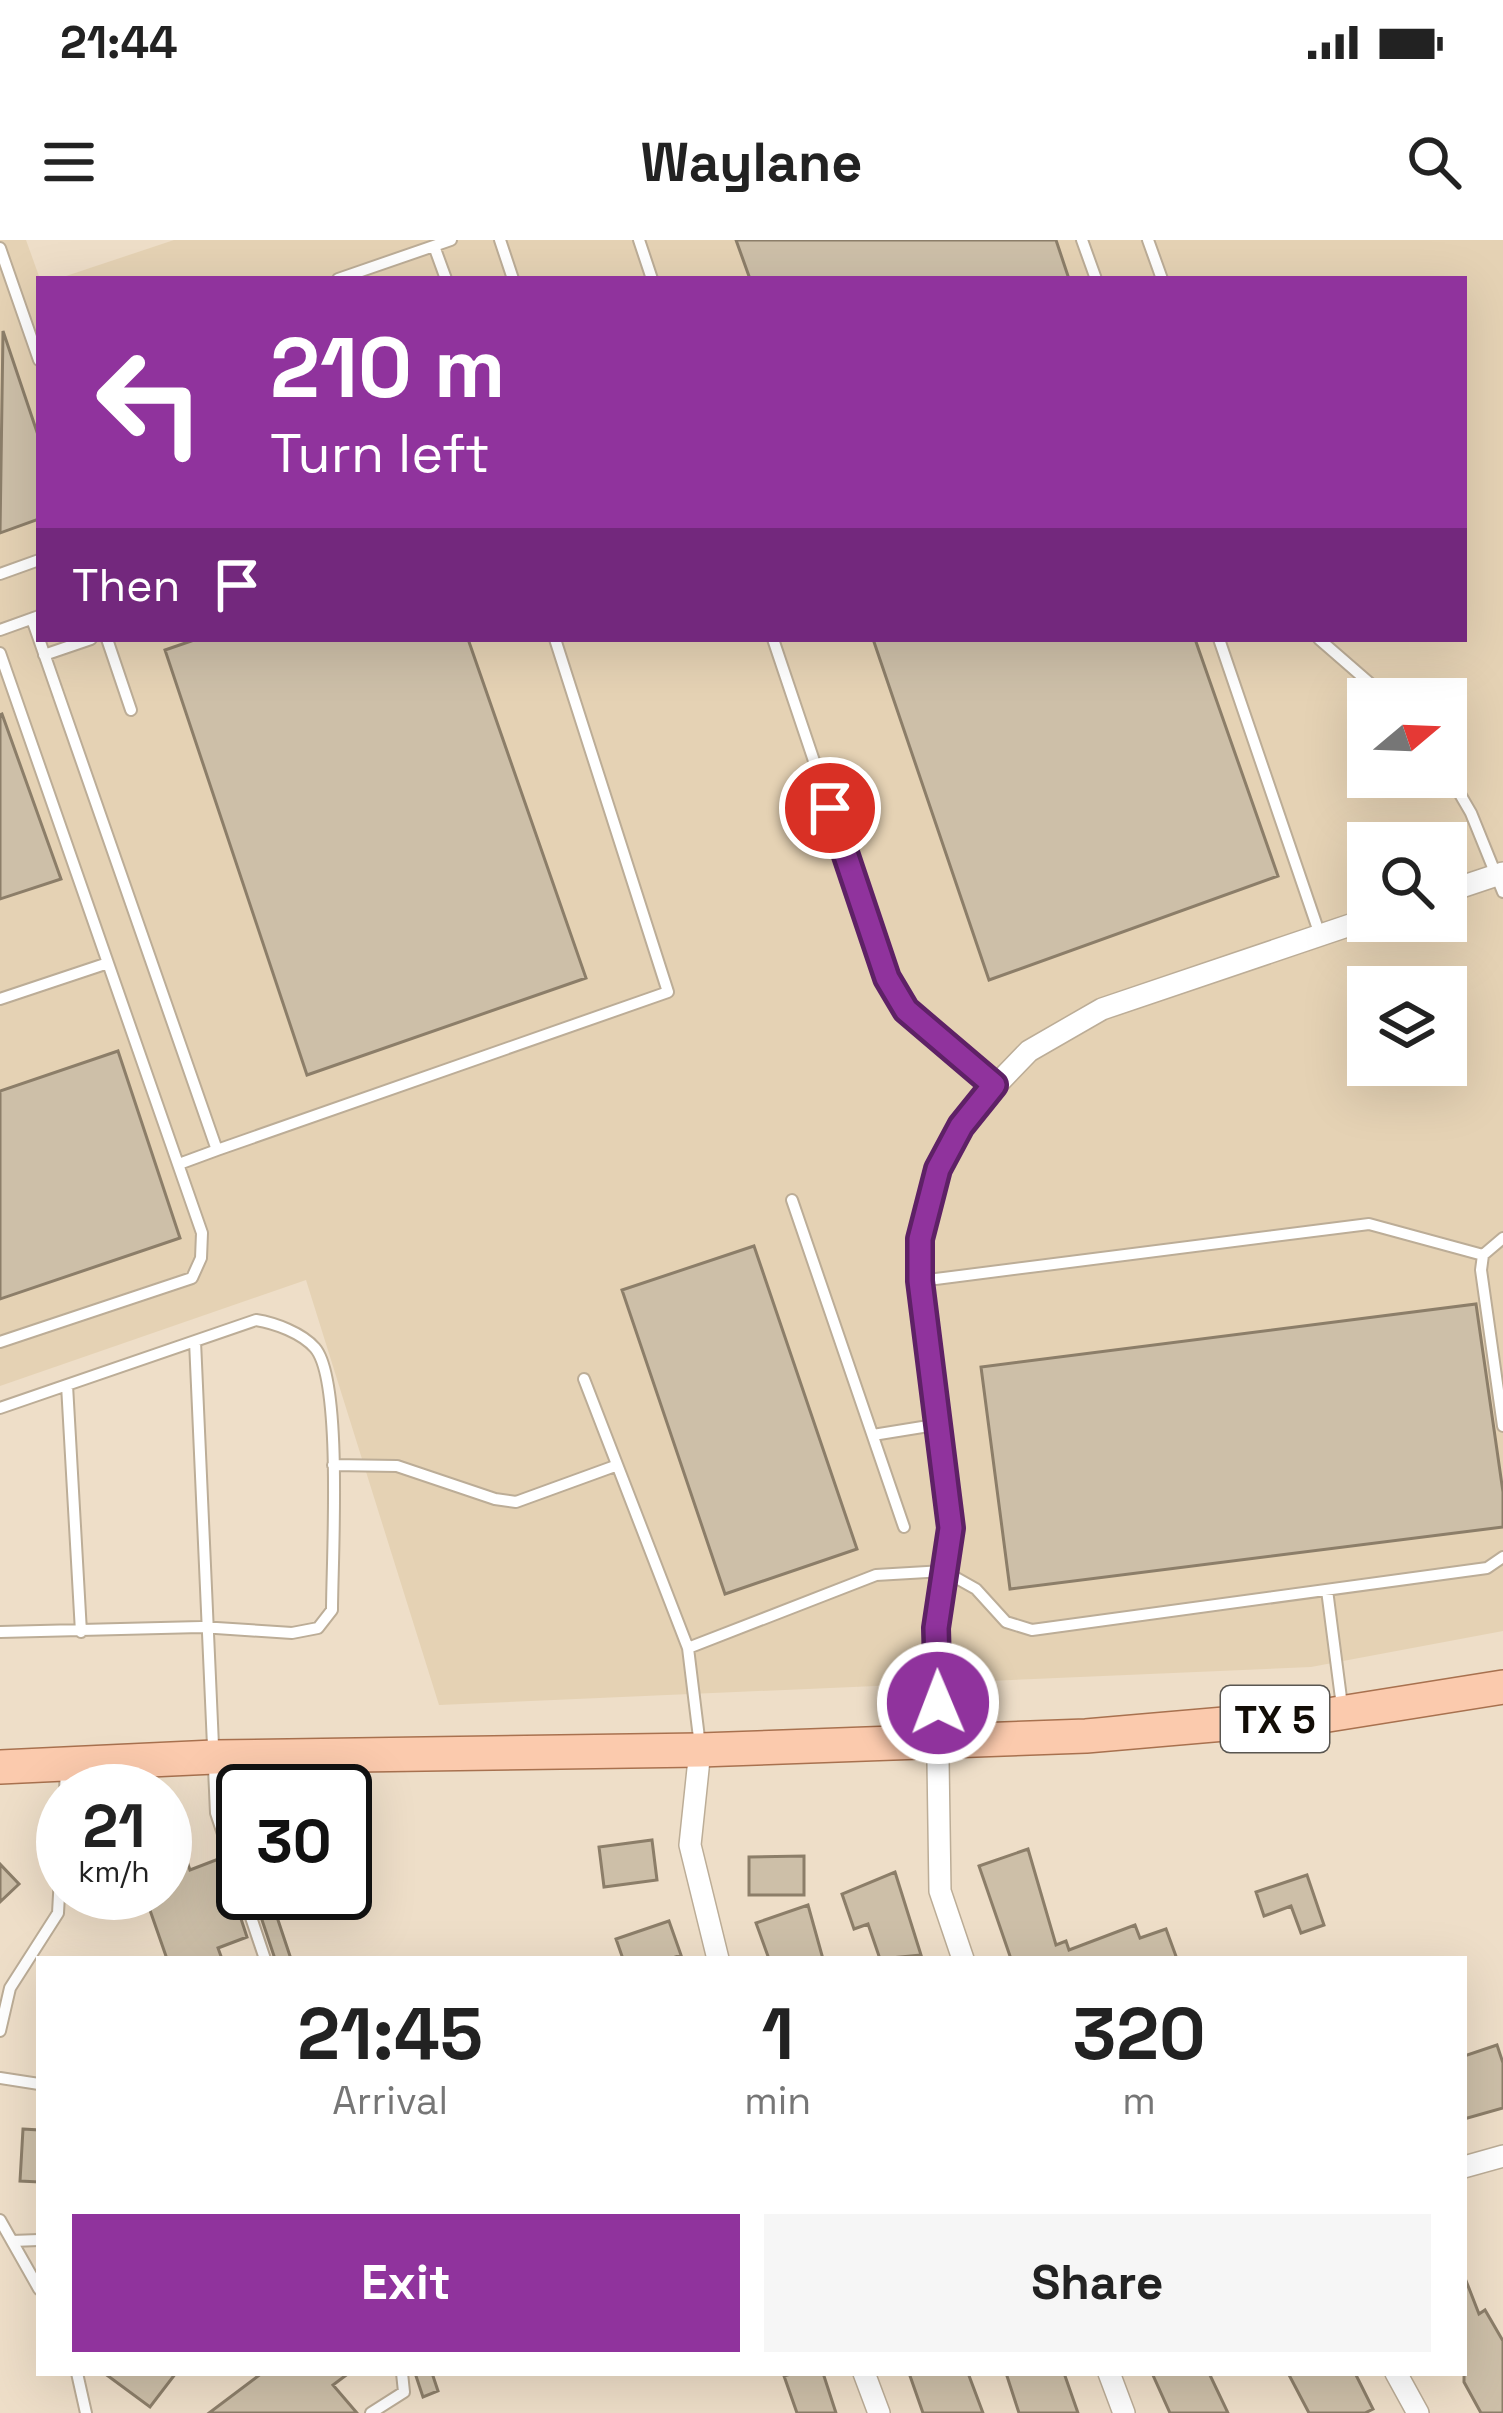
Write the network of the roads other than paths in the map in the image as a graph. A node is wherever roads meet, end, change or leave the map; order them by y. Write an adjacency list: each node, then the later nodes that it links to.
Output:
1 (452, 240): 6 (lane)
2 (500, 240): 10 (lane)
3 (639, 240): 11 (lane)
4 (1082, 240): 12 (lane)
5 (1148, 240): 13 (lane)
6 (434, 246): 8 (lane); 9 (lane)
7 (0, 248): 14 (lane)
8 (347, 276)
9 (445, 276)
10 (511, 276)
11 (651, 276)
12 (1095, 276)
13 (1161, 276)
14 (36, 351)
15 (36, 561): 16 (lane)
16 (0, 574)
17 (35, 617): 18 (lane)
18 (0, 629)
19 (41, 642): 27 (lane)
20 (82, 642): 27 (lane)
21 (108, 642): 30 (lane)
22 (556, 642): 39 (lane)
23 (774, 642): 38 (lane)
24 (1220, 642): 35 (lane)
25 (1322, 642): 28 (lane)
26 (0, 653): 29 (lane)
27 (44, 655): 39 (lane)
28 (1364, 678)
29 (6, 689): 36 (lane)
30 (130, 710)
31 (1463, 798): 32 (lane)
32 (1501, 880): 33 (street)
33 (1467, 887)
34 (1347, 926): 35 (street)
35 (1320, 935): 38 (street)
36 (108, 963): 37 (lane); 40 (lane)
37 (0, 999)
38 (994, 1085): 44 (street)
39 (217, 1150): 40 (lane)
40 (178, 1164): 46 (lane)
41 (792, 1200): 52 (lane)
42 (1503, 1238): 43 (lane)
43 (1483, 1255): 44 (lane); 51 (lane)
44 (920, 1281): 50 (street)
45 (195, 1341): 48 (lane); 53 (lane); 59 (lane)
46 (0, 1342)
47 (584, 1379): 54 (lane)
48 (67, 1385): 49 (lane); 61 (lane)
49 (0, 1408)
50 (940, 1424): 52 (lane); 57 (street)
51 (1503, 1426)
52 (873, 1435): 55 (lane)
53 (333, 1465): 54 (lane); 59 (lane)
54 (615, 1466): 62 (lane)
55 (904, 1527)
56 (1503, 1557): 58 (lane)
57 (944, 1571): 58 (lane); 62 (lane); 65 (street)
58 (1327, 1590): 64 (lane)
59 (208, 1628): 61 (lane); 67 (lane)
60 (0, 1632): 61 (lane)
61 (81, 1632)
62 (688, 1648): 66 (lane)
63 (1503, 1687): 64 (main road, TX 5)
64 (1343, 1713): 65 (main road, TX 5)
65 (938, 1741): 66 (main road, TX 5); 74 (street)
66 (700, 1750): 67 (main road, TX 5); 73 (street)
67 (214, 1757): 68 (main road, TX 5); 72 (lane)
68 (165, 1764)
69 (0, 1767): 70 (main road, TX 5)
70 (36, 1773)
71 (54, 1920): 75 (lane)
72 (264, 1956)
73 (717, 1956)
74 (963, 1956)
75 (0, 2031)
76 (0, 2078): 77 (lane)
77 (36, 2084)
78 (1503, 2156): 79 (street)
79 (1467, 2167)
80 (0, 2220): 82 (lane)
81 (36, 2240): 82 (lane)
82 (12, 2242): 83 (lane)
83 (36, 2284)
84 (78, 2376): 89 (lane)
85 (402, 2376): 90 (lane)
86 (865, 2376): 91 (street)
87 (1110, 2376): 92 (street)
88 (1398, 2376): 93 (street)
89 (86, 2413)
90 (371, 2413)
91 (879, 2413)
92 (1124, 2413)
93 (1418, 2413)

